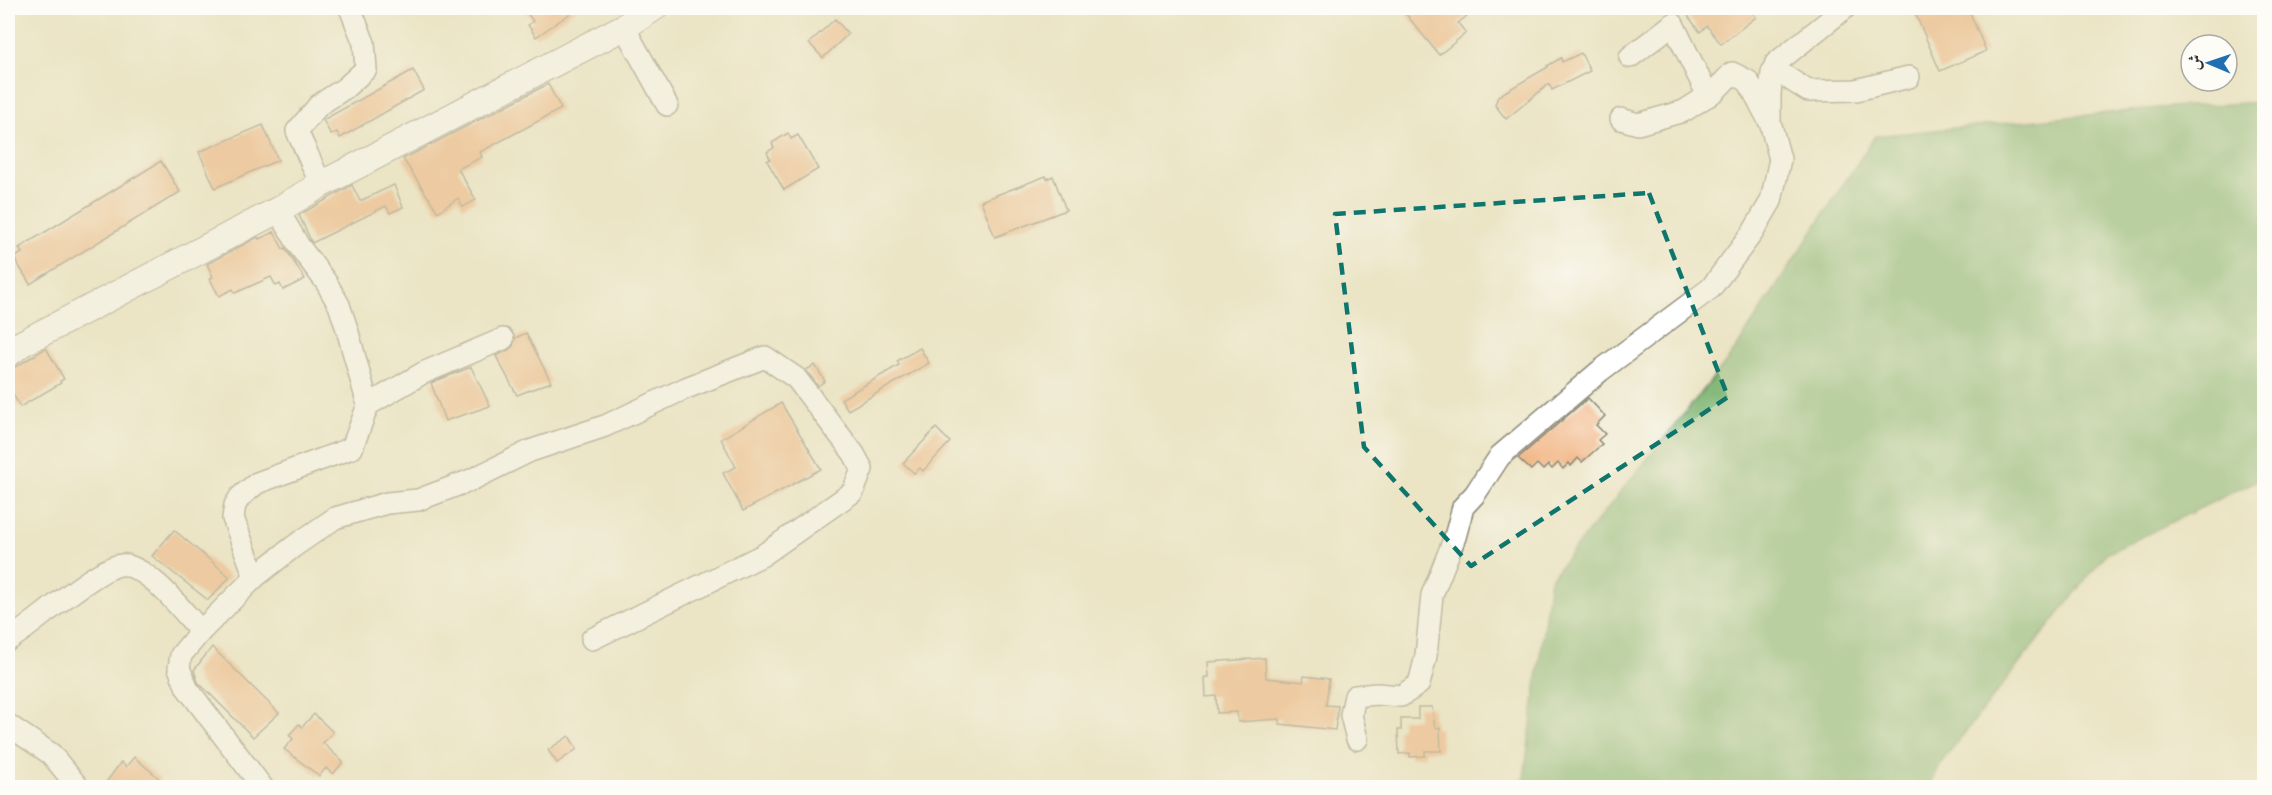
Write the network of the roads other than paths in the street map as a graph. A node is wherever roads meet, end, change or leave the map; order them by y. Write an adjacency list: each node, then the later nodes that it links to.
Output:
1 (350, 8): 12 (street)
2 (654, 8): 4 (main road)
3 (1845, 8): 6 (street)
4 (624, 27): 9 (street); 12 (main road)
5 (1630, 57): 8 (street)
6 (1774, 69): 7 (street); 11 (street)
7 (1909, 77)
8 (1708, 96): 10 (street); 11 (street)
9 (667, 105)
10 (1621, 119)
11 (1770, 122): 22 (street)
12 (320, 185): 13 (main road)
13 (278, 210): 15 (main road); 16 (street)
14 (502, 339): 16 (street)
15 (8, 354)
16 (368, 405): 17 (street)
17 (255, 577): 18 (street); 19 (street)
18 (201, 631): 20 (street); 24 (street)
19 (592, 639)
20 (8, 640)
21 (8, 725): 23 (street)
22 (1357, 739)
23 (79, 788)
24 (263, 788)

